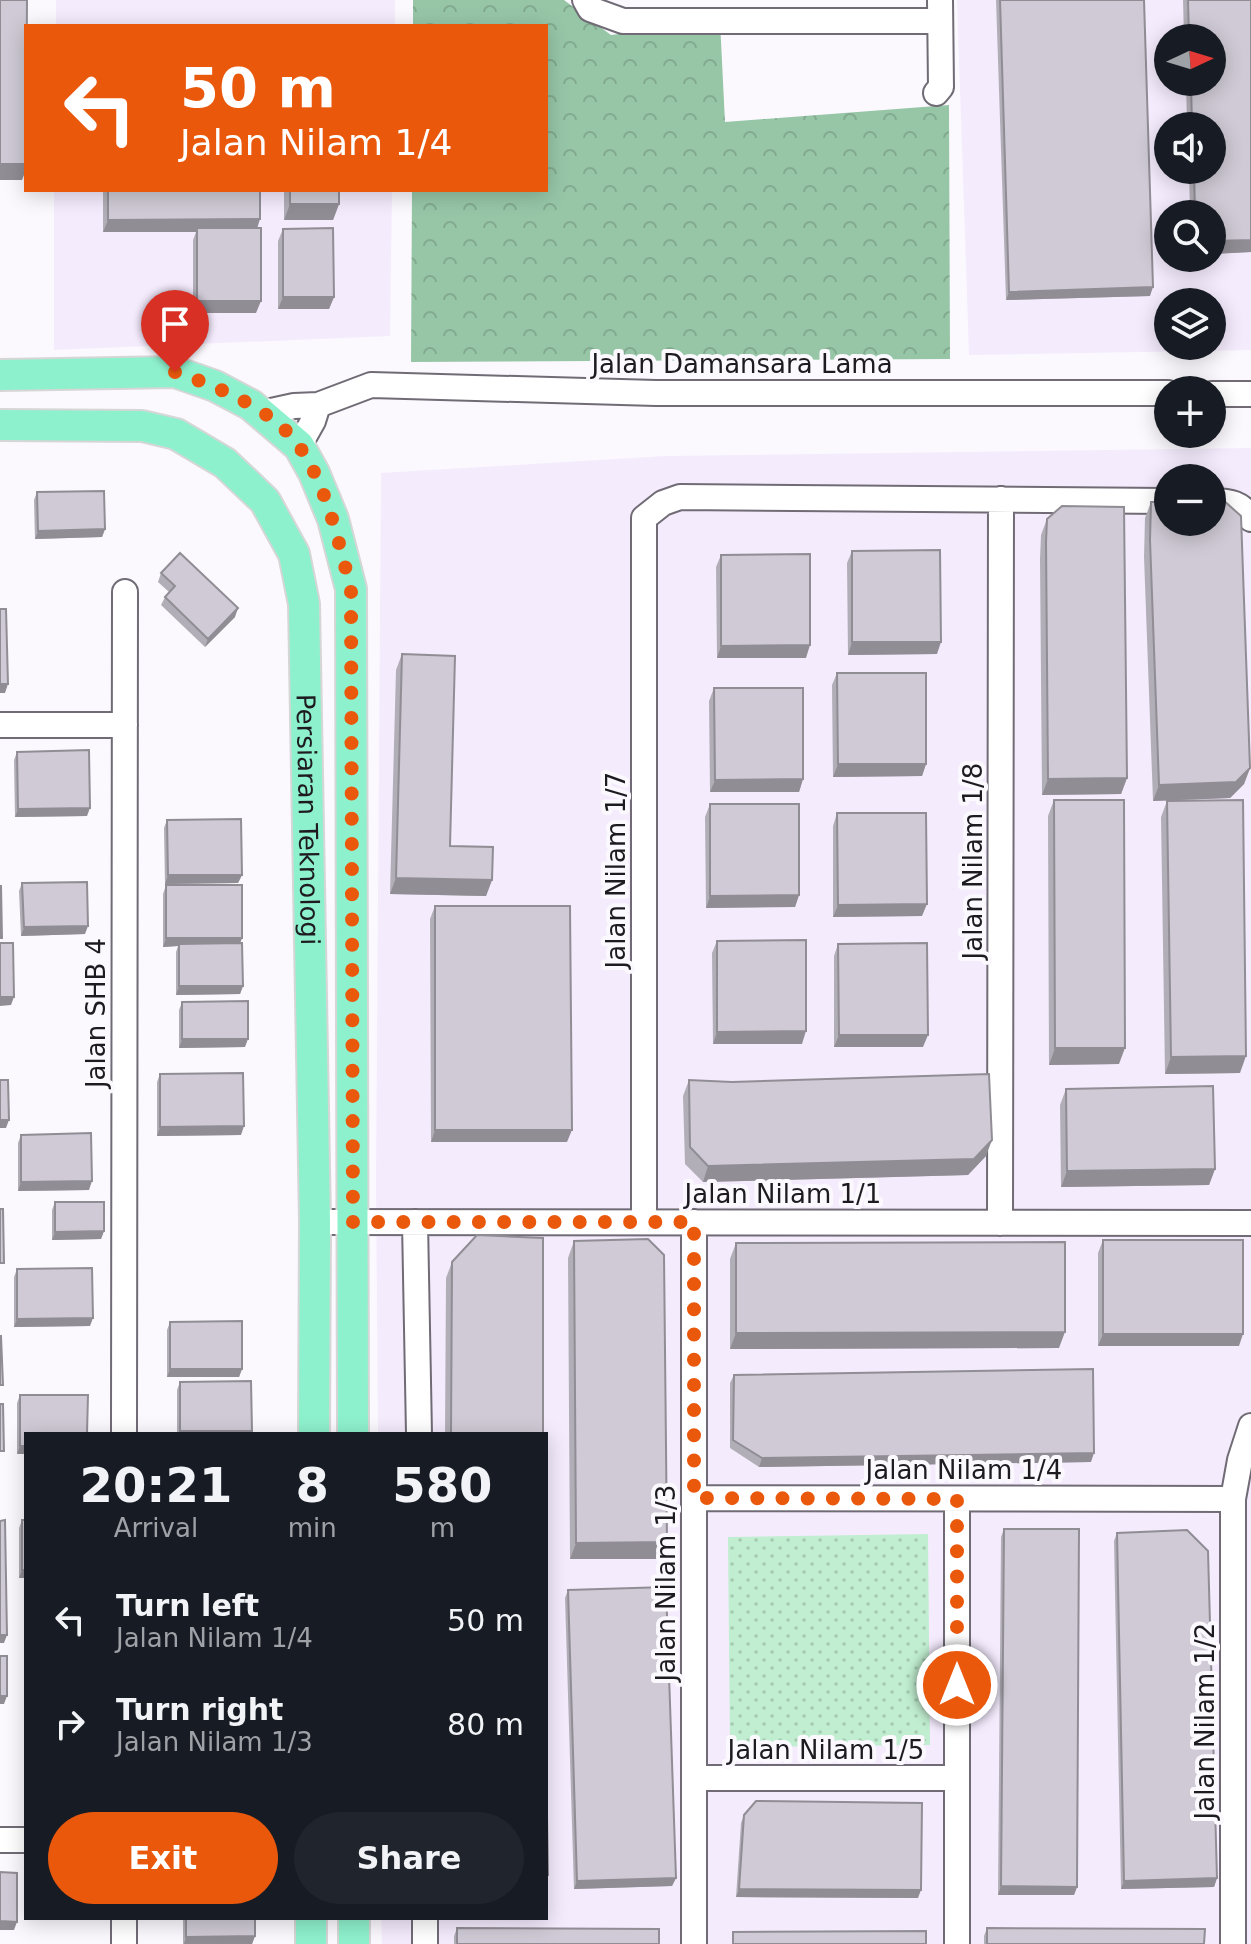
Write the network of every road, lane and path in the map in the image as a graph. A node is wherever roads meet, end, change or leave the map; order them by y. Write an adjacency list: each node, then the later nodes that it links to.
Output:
1 (585, 0): 2 (street)
2 (940, 10): 3 (street)
3 (936, 93)
4 (0, 375): 9 (main road, Persiaran Teknologi)
5 (1154, 393): 8 (street, Jalan Damansara Lama)
6 (1226, 394): 7 (street)
7 (1251, 394)
8 (318, 405): 9 (street, Jalan Damansara Lama); 11 (street)
9 (262, 413): 11 (main road, Persiaran Teknologi)
10 (0, 425): 19 (main road, Persiaran Teknologi)
11 (299, 446): 20 (main road, Persiaran Teknologi)
12 (1001, 499): 13 (street); 22 (street, Jalan Nilam 1/7); 24 (street, Jalan Nilam 1/8)
13 (1154, 501)
14 (1226, 501): 15 (street)
15 (1251, 519)
16 (125, 592): 18 (street, Jalan SHB 4)
17 (0, 725): 18 (street)
18 (125, 725): 27 (street, Jalan SHB 4)
19 (315, 1222): 20 (street, Jalan Nilam 1/1); 28 (main road, Persiaran Teknologi)
20 (353, 1222): 21 (street, Jalan Nilam 1/1); 29 (main road, Persiaran Teknologi)
21 (415, 1222): 22 (street, Jalan Nilam 1/1); 30 (street)
22 (644, 1222): 23 (street, Jalan Nilam 1/1)
23 (694, 1222): 24 (street, Jalan Nilam 1/1); 31 (street, Jalan Nilam 1/3)
24 (1000, 1223): 25 (street, Jalan Nilam 1/1)
25 (1251, 1223)
26 (1251, 1426): 33 (street, Jalan Nilam 1/2)
27 (124, 1432)
28 (314, 1432)
29 (353, 1432)
30 (419, 1432)
31 (694, 1498): 32 (street, Jalan Nilam 1/4); 34 (street, Jalan Nilam 1/3)
32 (957, 1499): 33 (street, Jalan Nilam 1/4); 35 (street)
33 (1233, 1499): 48 (street, Jalan Nilam 1/2)
34 (694, 1778): 35 (street, Jalan Nilam 1/5); 46 (street, Jalan Nilam 1/3)
35 (957, 1778): 47 (street)
36 (0, 1840): 37 (street)
37 (24, 1840)
38 (124, 1920): 42 (street)
39 (311, 1920): 43 (main road)
40 (354, 1920): 44 (main road)
41 (425, 1920): 45 (street)
42 (124, 1944)
43 (311, 1944)
44 (354, 1944)
45 (425, 1944)
46 (694, 1944)
47 (957, 1944)
48 (1233, 1944)

